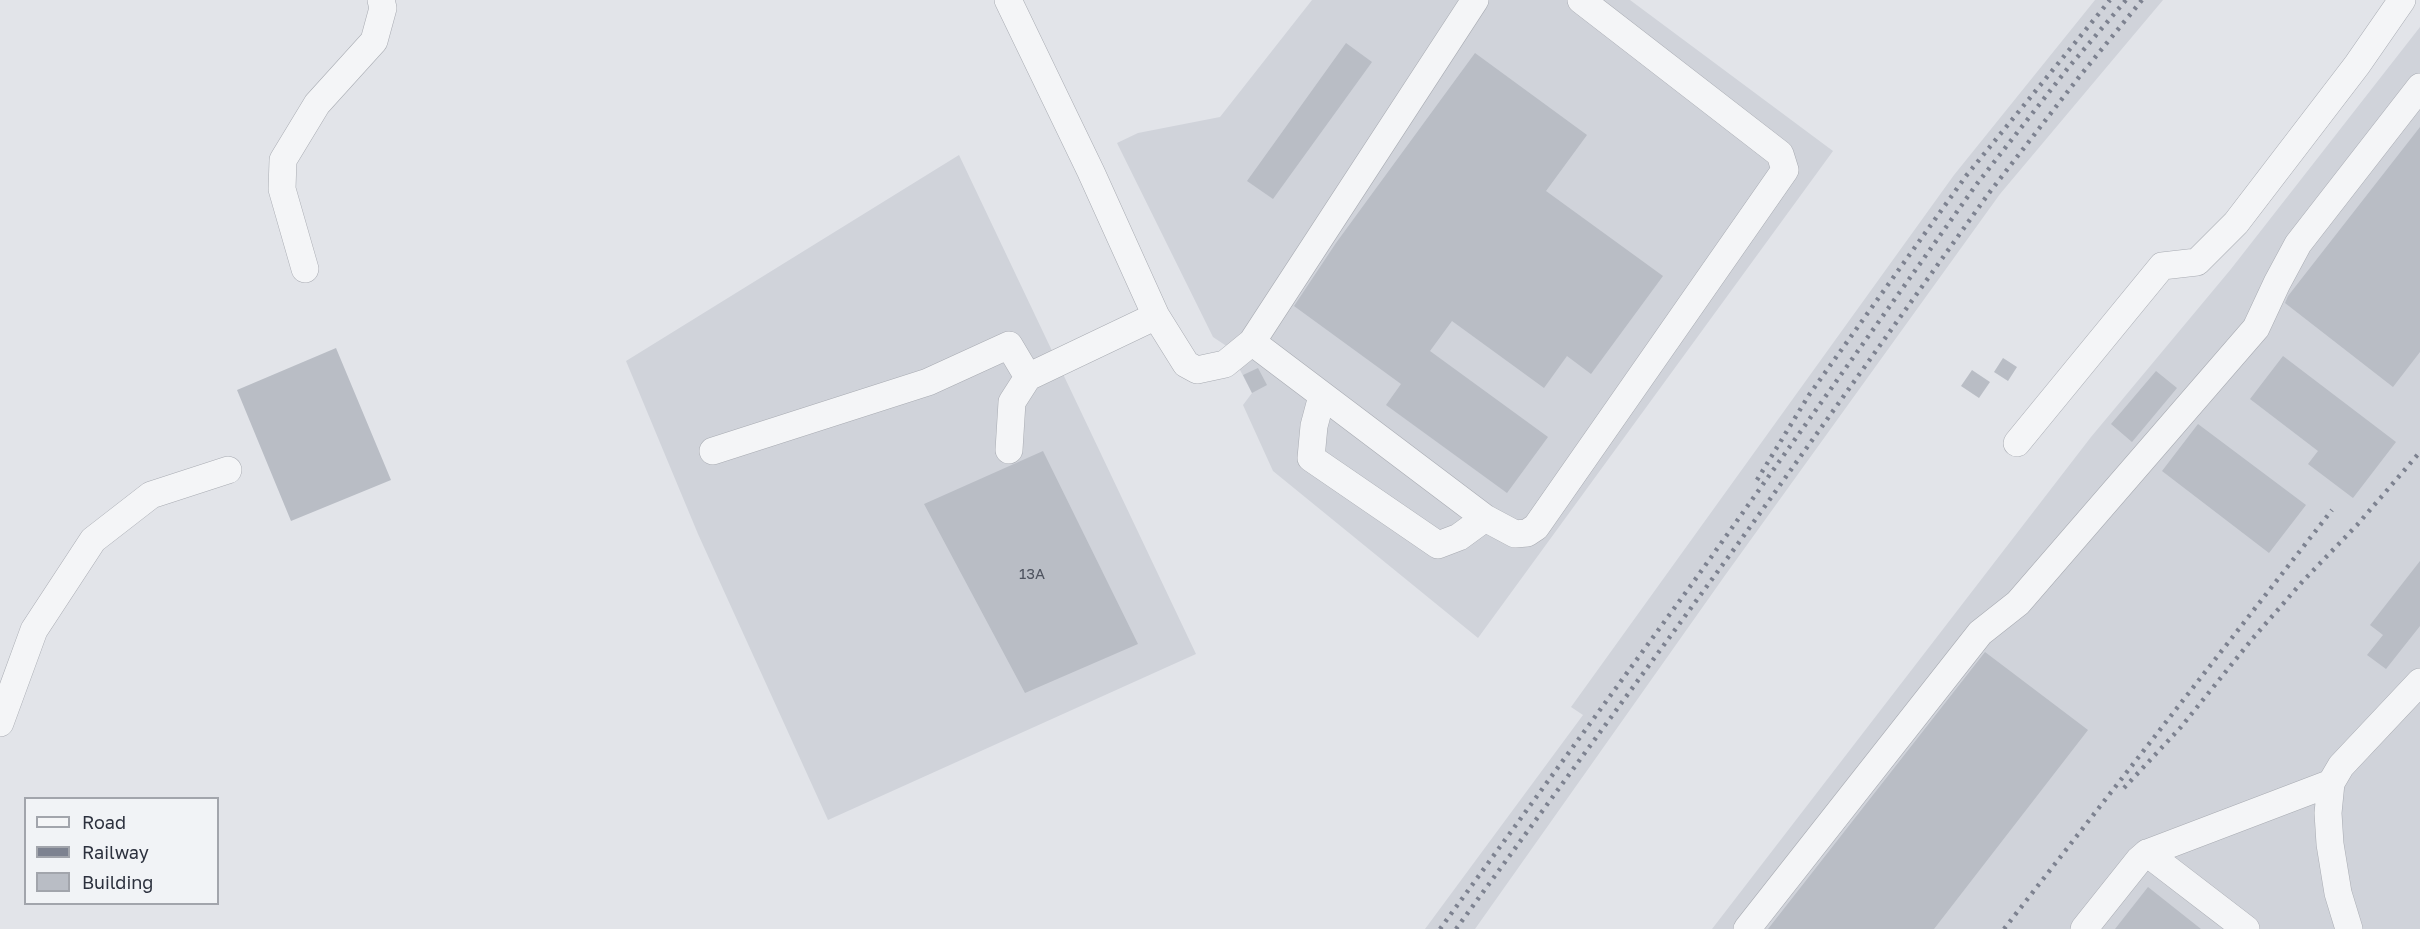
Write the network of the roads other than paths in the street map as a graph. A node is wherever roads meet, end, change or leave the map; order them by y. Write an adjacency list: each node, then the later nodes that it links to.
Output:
1 (381, 0): 7 (street)
2 (1008, 0): 8 (street)
3 (1475, 0): 9 (street)
4 (1581, 0): 16 (street)
5 (2402, 0): 12 (street)
6 (2420, 87): 21 (street)
7 (305, 269)
8 (1156, 316): 9 (street); 10 (street)
9 (1252, 342): 11 (street)
10 (1028, 377): 13 (street); 14 (street)
11 (1322, 396): 16 (street); 16 (street)
12 (2017, 443)
13 (1009, 450)
14 (713, 451)
15 (228, 470): 18 (street)
16 (1485, 518)
17 (2420, 682): 19 (street)
18 (0, 723)
19 (2331, 783): 20 (street); 24 (street)
20 (2147, 853): 22 (street); 23 (street)
21 (1747, 929)
22 (2084, 929)
23 (2246, 929)
24 (2349, 929)

